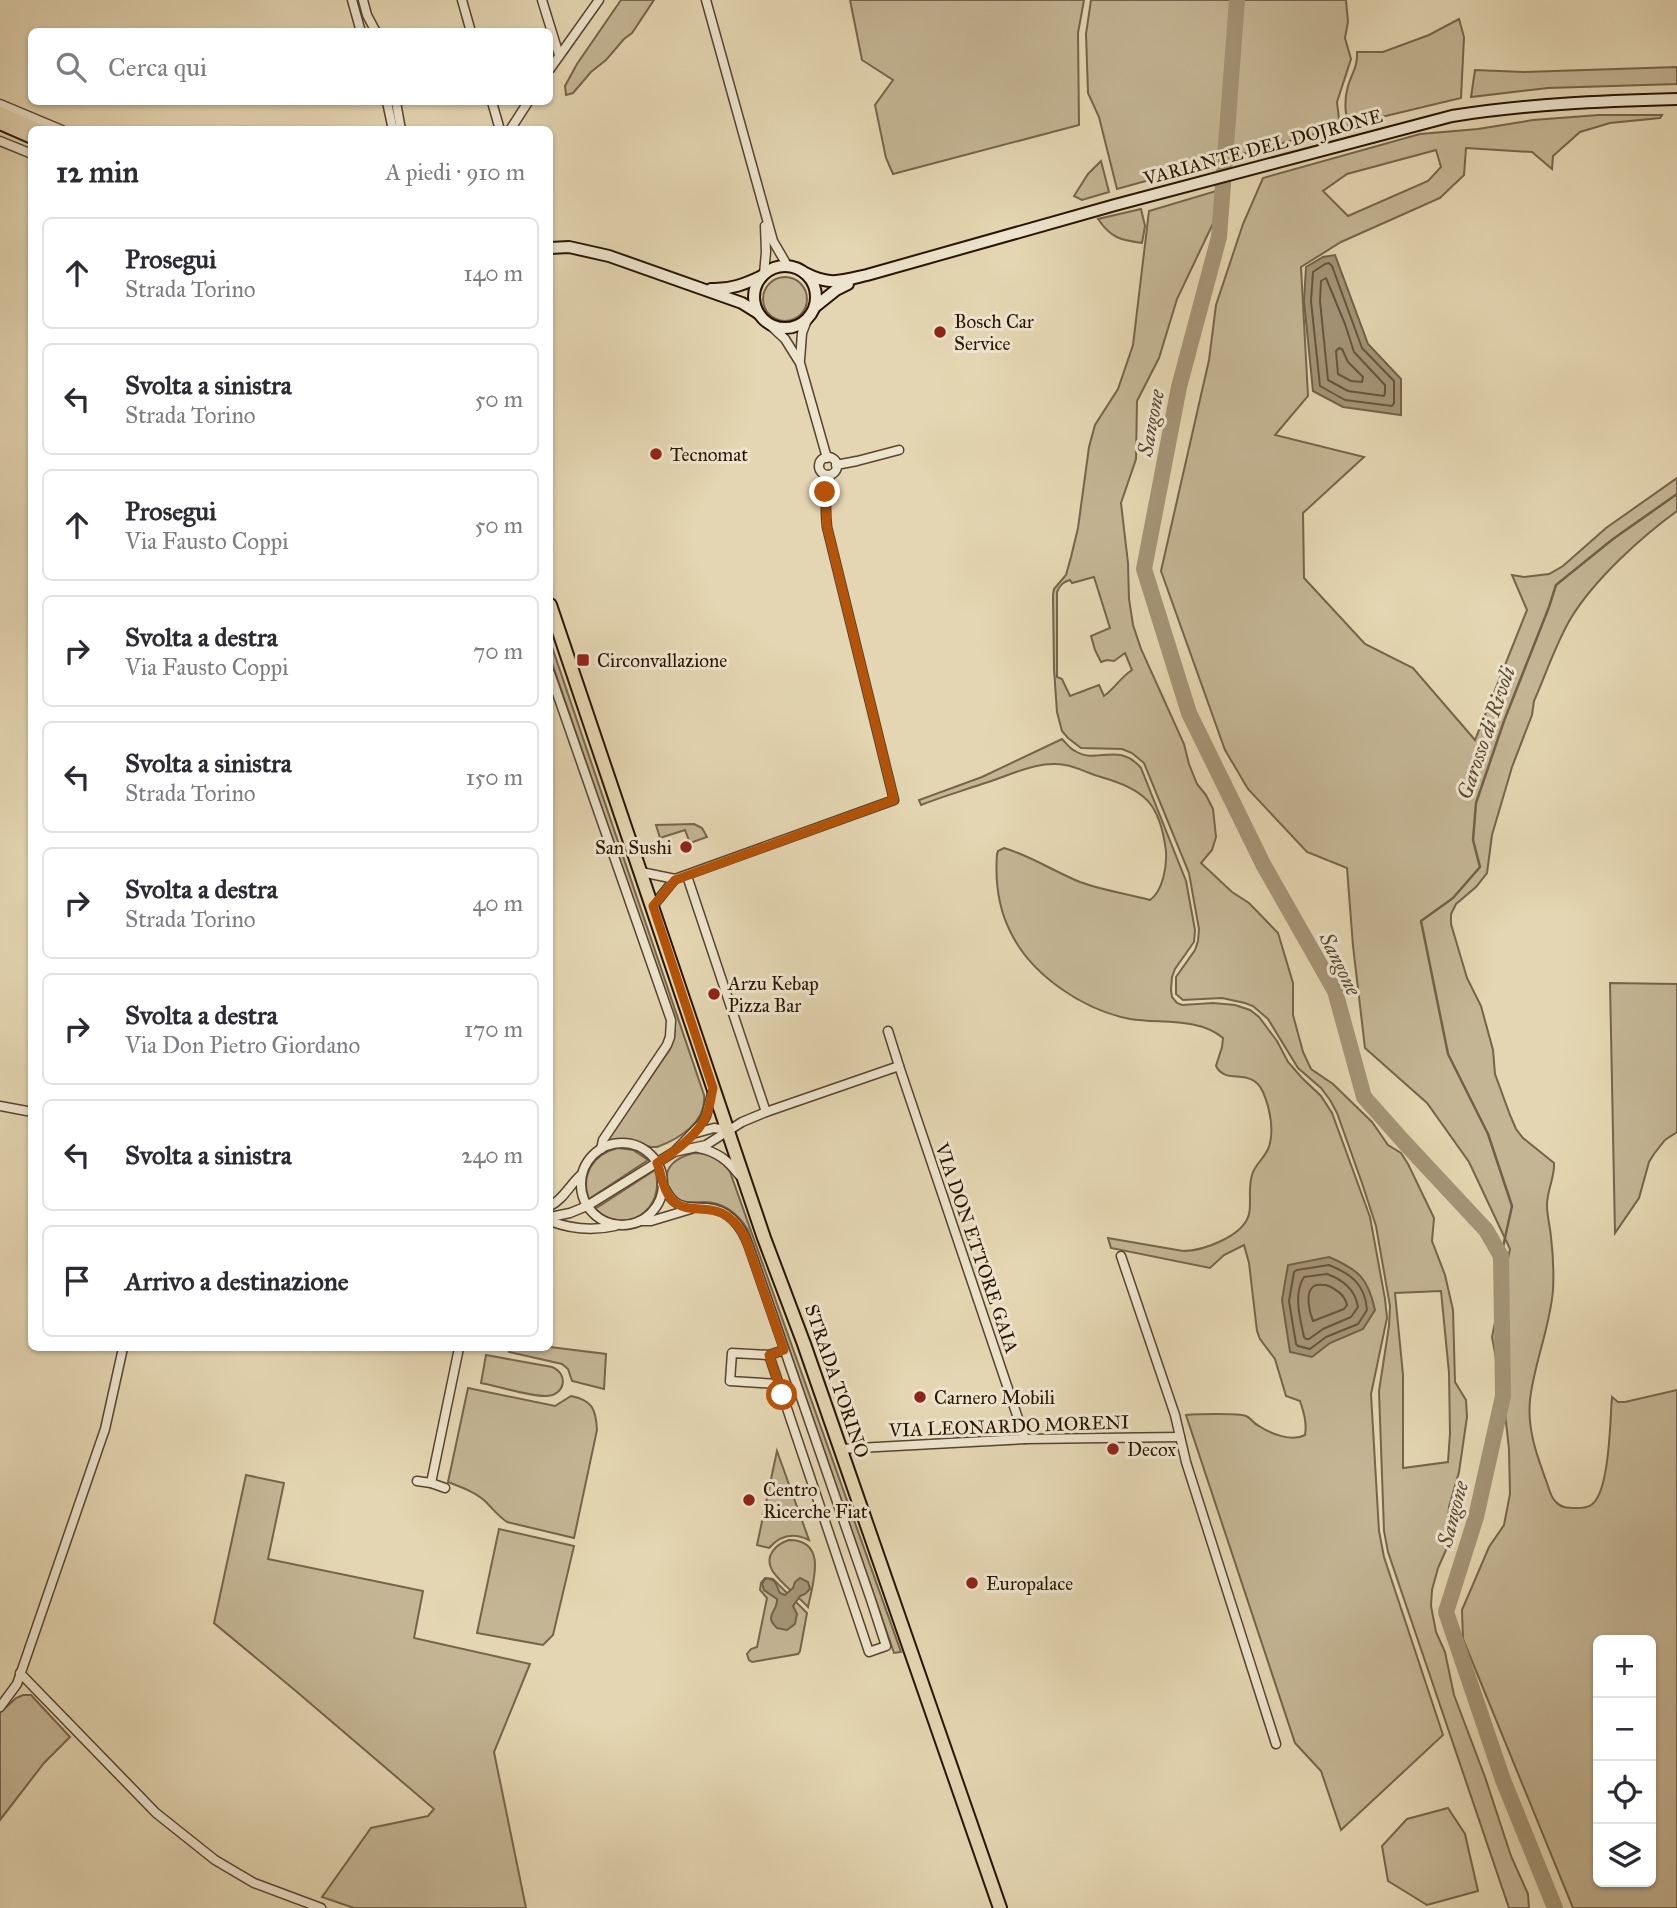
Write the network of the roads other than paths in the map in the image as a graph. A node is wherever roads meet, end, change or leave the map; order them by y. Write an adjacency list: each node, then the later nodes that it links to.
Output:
1 (352, 0): 7 (street)
2 (363, 0): 8 (street)
3 (462, 0): 9 (street)
4 (542, 0): 10 (street)
5 (599, 0): 12 (street)
6 (706, 0): 31 (street)
7 (360, 28)
8 (374, 28)
9 (470, 28)
10 (551, 28)
11 (553, 36): 12 (street)
12 (559, 55): 13 (street)
13 (553, 64)
14 (1677, 99): 36 (street, VARIANTE DEL DOJRONE)
15 (0, 104): 23 (street)
16 (388, 105): 24 (street)
17 (397, 105): 25 (street)
18 (493, 105): 26 (street)
19 (526, 105): 27 (street)
20 (0, 113): 22 (main road)
21 (0, 124): 28 (main road)
22 (29, 126)
23 (52, 126)
24 (392, 126)
25 (400, 126)
26 (499, 126)
27 (513, 126)
28 (28, 135)
29 (0, 141): 30 (street)
30 (28, 152)
31 (763, 205): 33 (street); 35 (street)
32 (553, 247): 37 (street)
33 (787, 265): 34 (street); 35 (street)
34 (806, 273): 36 (street, VARIANTE DEL DOJRONE); 38 (street)
35 (763, 275): 37 (street); 39 (street)
36 (867, 275): 38 (street, VARIANTE DEL DOJRONE)
37 (701, 288): 39 (street)
38 (815, 306): 40 (street)
39 (758, 313): 41 (street)
40 (807, 320): 41 (street); 42 (street)
41 (770, 325): 42 (street)
42 (800, 363): 44 (street)
43 (899, 450): 45 (street)
44 (827, 458): 45 (street); 46 (street)
45 (836, 465): 46 (street)
46 (830, 475): 50 (street)
47 (553, 622): 49 (main road, STRADA TORINO)
48 (553, 682): 62 (street)
49 (641, 872): 51 (street); 52 (main road, STRADA TORINO)
50 (687, 876): 51 (street); 58 (street)
51 (675, 880): 52 (street)
52 (653, 906): 55 (main road, STRADA TORINO)
53 (888, 1031): 54 (street, VIA DON ETTORE GAIA)
54 (900, 1066): 58 (street); 84 (street, VIA DON ETTORE GAIA)
55 (713, 1088): 59 (main road, STRADA TORINO); 60 (street)
56 (0, 1106): 57 (street)
57 (28, 1111)
58 (766, 1112): 59 (street)
59 (727, 1130): 60 (street); 61 (street); 67 (main road, STRADA TORINO)
60 (692, 1134): 63 (street)
61 (696, 1147): 63 (street); 67 (street)
62 (601, 1149): 64 (street); 65 (street)
63 (674, 1152): 64 (street)
64 (657, 1163): 66 (street); 69 (street)
65 (582, 1174): 68 (street); 69 (street)
66 (662, 1184): 70 (street); 73 (street)
67 (746, 1184): 85 (main road, STRADA TORINO)
68 (553, 1204)
69 (587, 1206): 71 (street); 74 (street)
70 (694, 1208): 73 (street); 76 (street, STRADA TORINO)
71 (553, 1218)
72 (553, 1220): 74 (street)
73 (640, 1221): 74 (street)
74 (621, 1226)
75 (1121, 1256): 83 (street)
76 (784, 1350): 79 (street, STRADA TORINO); 81 (street, STRADA TORINO)
77 (122, 1351): 89 (street)
78 (458, 1351): 87 (street)
79 (769, 1355): 80 (street, STRADA TORINO); 80 (street, STRADA TORINO)
80 (778, 1384): 82 (street, STRADA TORINO)
81 (798, 1391): 82 (street, STRADA TORINO); 82 (street, STRADA TORINO)
82 (782, 1395)
83 (1180, 1437): 84 (street, VIA LEONARDO MORENI); 91 (street)
84 (1025, 1439): 85 (street, VIA LEONARDO MORENI)
85 (840, 1449): 94 (main road, STRADA TORINO)
86 (417, 1481): 87 (street)
87 (430, 1483): 88 (street)
88 (445, 1488)
89 (20, 1673): 90 (street); 92 (street)
90 (0, 1707)
91 (1276, 1744)
92 (301, 1905): 93 (street)
93 (321, 1908)
94 (1000, 1908)

